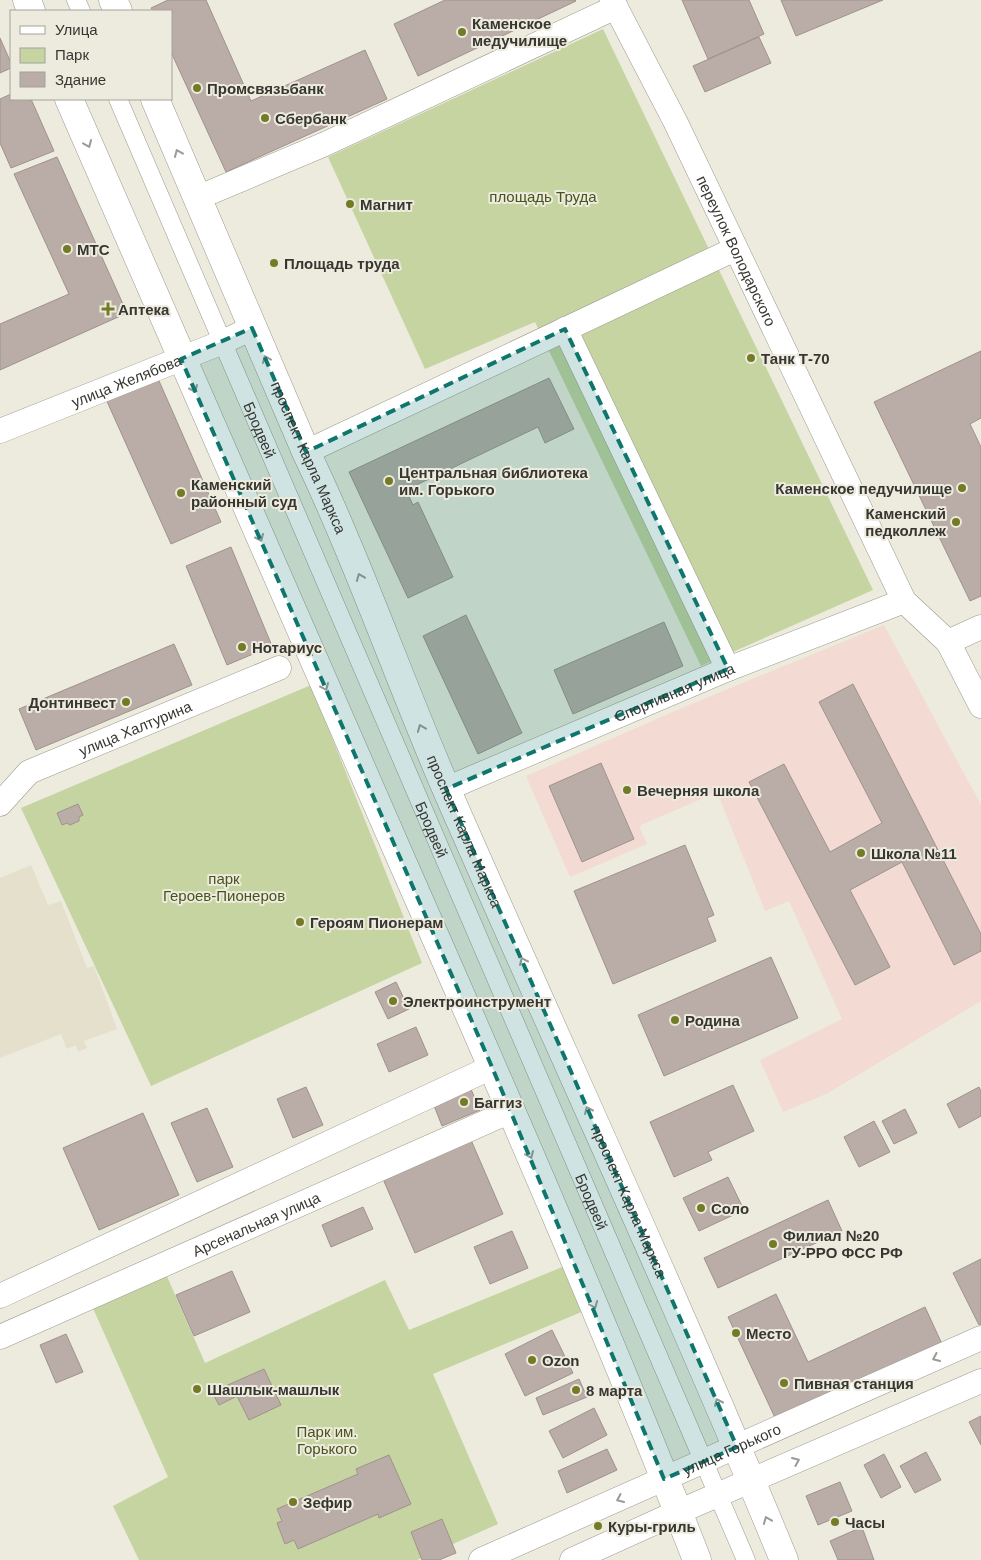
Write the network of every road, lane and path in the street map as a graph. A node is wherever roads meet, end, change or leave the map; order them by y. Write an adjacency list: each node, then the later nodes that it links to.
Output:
1 (614, 4): 5 (street); 6 (street, переулок Володарского)
2 (69, 100): 10 (street, one-way to 10)
3 (118, 100): 9 (street, Бродвей)
4 (155, 100): 5 (street, проспект Карла Маркса, one-way to 4)
5 (197, 198): 7 (street, проспект Карла Маркса)
6 (735, 249): 8 (street); 13 (street, переулок Володарского)
7 (252, 328): 9 (street, улица Желябова); 12 (street, проспект Карла Маркса, one-way to 7)
8 (565, 329): 12 (street); 17 (street)
9 (223, 342): 10 (street, улица Желябова); 28 (street, Бродвей)
10 (181, 359): 11 (street, улица Желябова); 21 (street, one-way to 21)
11 (0, 431)
12 (306, 452): 19 (street, проспект Карла Маркса, one-way to 12)
13 (904, 601): 15 (street, переулок Володарского); 17 (street, Спортивная улица)
14 (981, 627): 15 (street)
15 (948, 642): 18 (street, переулок Володарского)
16 (279, 668): 20 (street, улица Халтурина)
17 (728, 669): 19 (street, Спортивная улица)
18 (981, 706)
19 (446, 789): 27 (street, проспект Карла Маркса, one-way to 19)
20 (0, 804)
21 (492, 1067): 22 (street); 23 (street)
22 (511, 1111): 24 (street, Арсенальная улица); 29 (street, one-way to 29)
23 (0, 1296)
24 (0, 1337)
25 (981, 1338): 27 (street, улица Горького, one-way to 27)
26 (981, 1380): 30 (street, one-way to 26)
27 (737, 1447): 28 (street, улица Горького); 30 (street, проспект Карла Маркса)
28 (704, 1460): 29 (street, улица Горького); 31 (street, Бродвей)
29 (664, 1479): 32 (street); 33 (street, улица Горького, one-way to 33)
30 (751, 1480): 31 (street); 37 (street, проспект Карла Маркса, one-way to 30)
31 (718, 1494): 32 (street); 36 (street, Бродвей)
32 (678, 1512): 34 (street); 35 (street)
33 (481, 1560)
34 (572, 1560)
35 (697, 1560)
36 (746, 1560)
37 (784, 1560)

